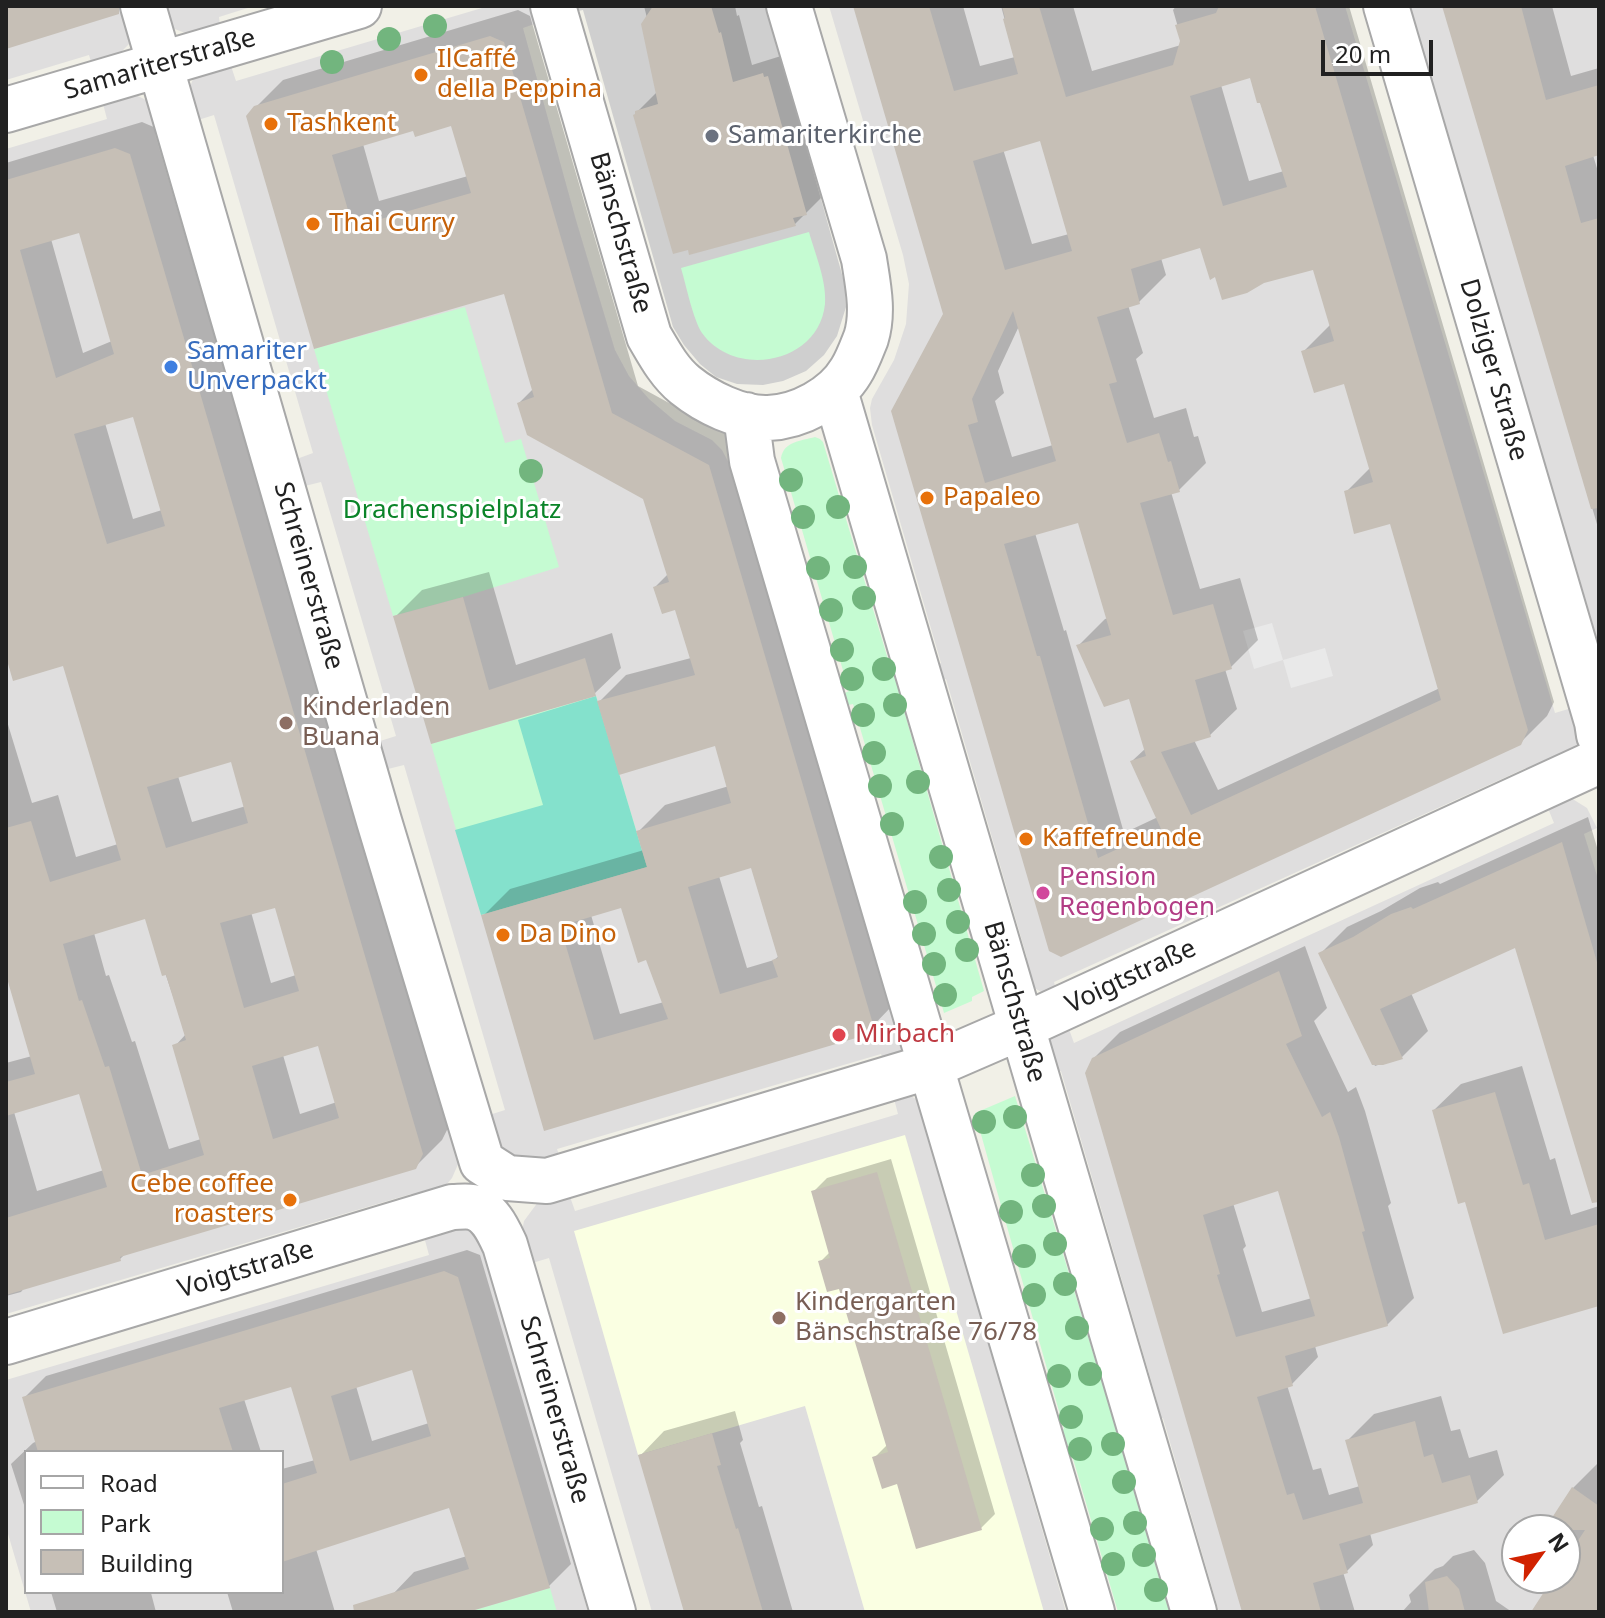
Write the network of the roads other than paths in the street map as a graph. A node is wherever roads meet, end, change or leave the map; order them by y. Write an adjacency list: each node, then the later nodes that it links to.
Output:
1 (143, 6): 6 (street, Schreinerstraße)
2 (359, 6): 6 (street, Samariterstraße)
3 (553, 6): 9 (street, Bänschstraße)
4 (789, 6): 8 (street, Bänschstraße)
5 (1386, 6): 10 (street, Dolziger Straße)
6 (161, 64): 7 (street, Samariterstraße); 14 (street, Schreinerstraße)
7 (6, 110)
8 (835, 391): 9 (street, Bänschstraße); 12 (street, Bänschstraße)
9 (746, 415): 13 (street)
10 (1599, 735)
11 (1599, 761): 12 (street, Voigtstraße)
12 (1021, 1027): 13 (street, Voigtstraße); 18 (street, Bänschstraße)
13 (931, 1066): 14 (street, Voigtstraße); 17 (street)
14 (496, 1196): 15 (street, Voigtstraße); 16 (street, Schreinerstraße)
15 (6, 1342)
16 (613, 1612)
17 (1092, 1612)
18 (1194, 1612)

